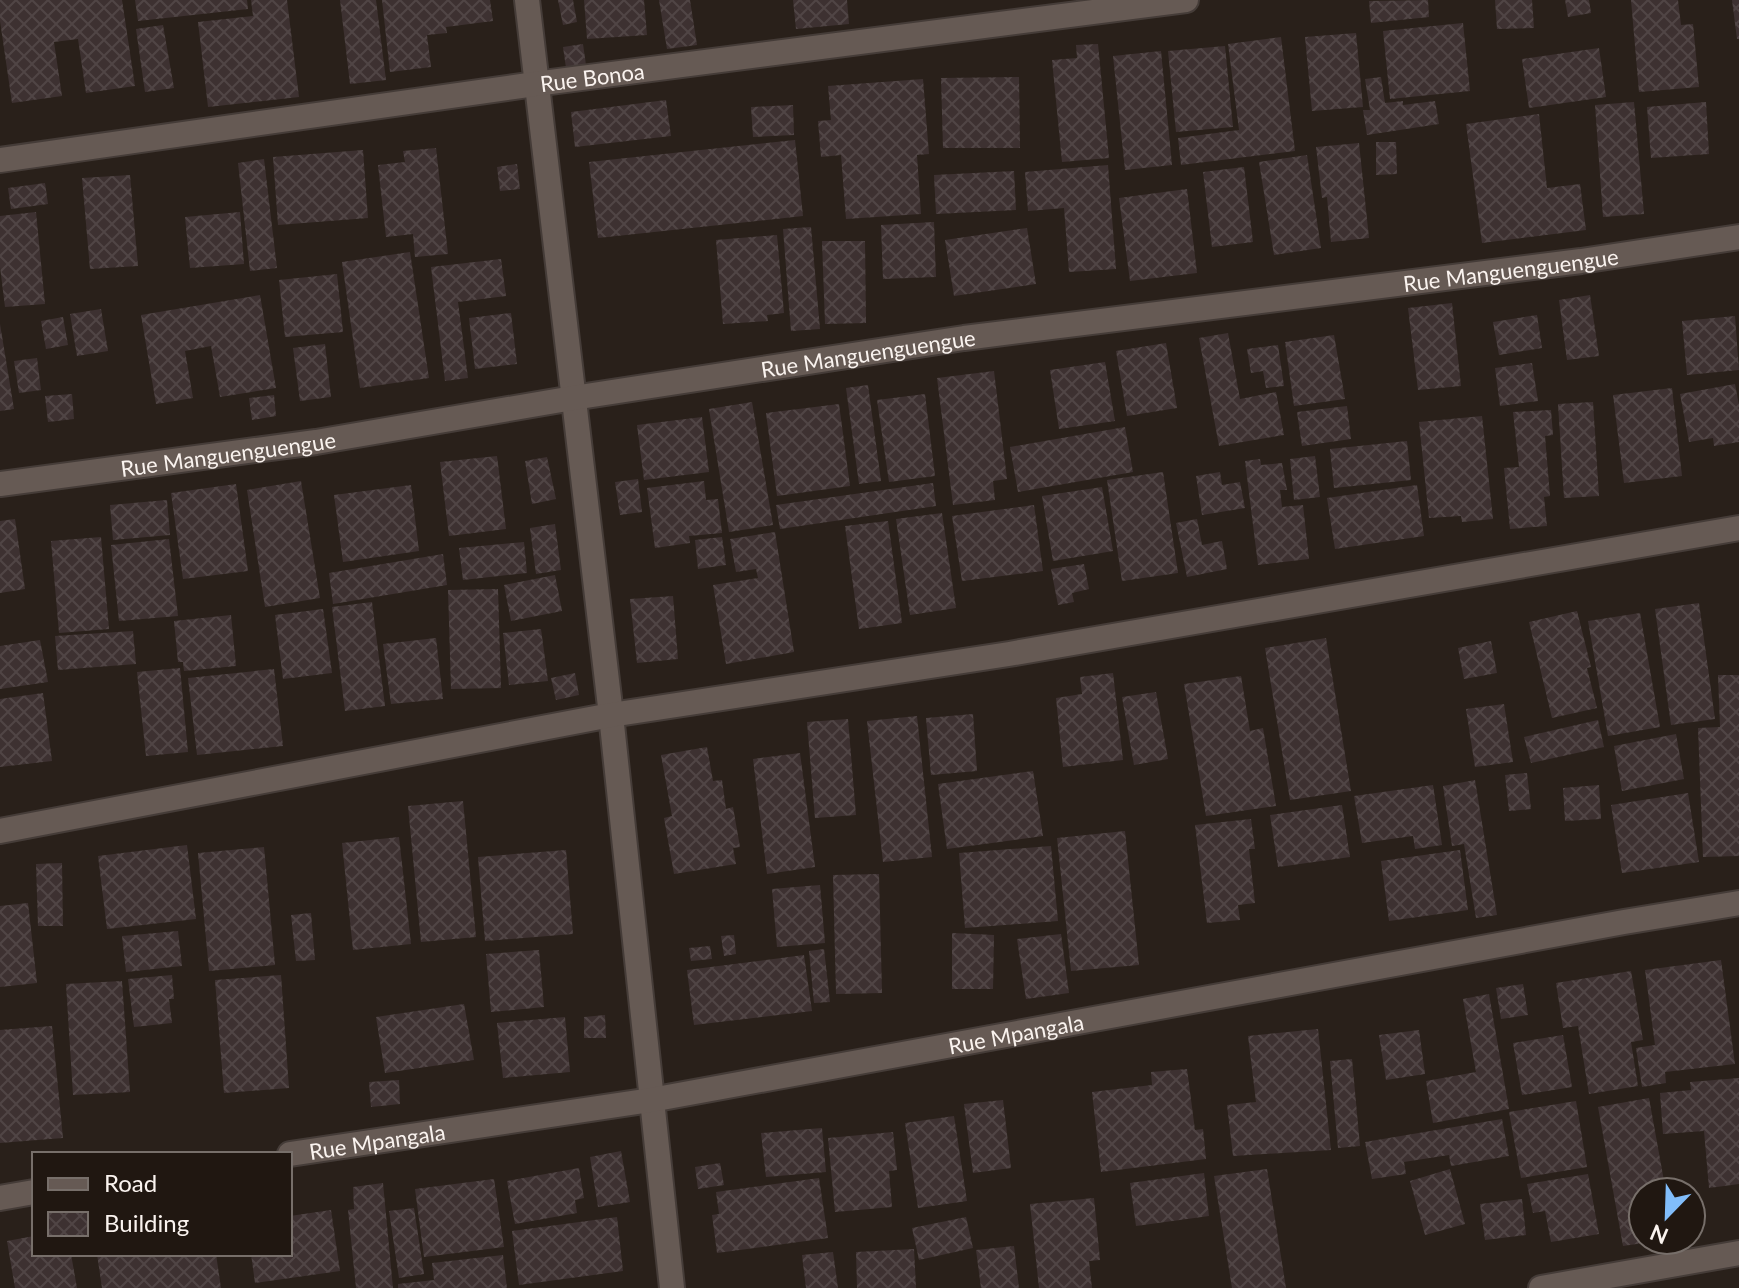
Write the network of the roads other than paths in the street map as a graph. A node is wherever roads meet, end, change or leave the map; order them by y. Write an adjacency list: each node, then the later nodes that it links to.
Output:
1 (527, 0): 3 (street)
2 (1186, 0): 3 (street, Rue Bonoa)
3 (535, 84): 4 (street, Rue Bonoa); 6 (street)
4 (0, 160)
5 (1739, 237): 6 (street, Rue Manguenguengue)
6 (573, 398): 7 (street, Rue Manguenguengue); 9 (street)
7 (0, 484)
8 (1739, 528): 9 (street)
9 (611, 715): 10 (street); 12 (street)
10 (0, 831)
11 (1739, 903): 12 (street, Rue Mpangala)
12 (651, 1100): 13 (street, Rue Mpangala); 17 (street)
13 (292, 1154)
14 (32, 1192): 15 (street)
15 (0, 1198)
16 (1739, 1253): 18 (street)
17 (672, 1288)
18 (1541, 1288)

